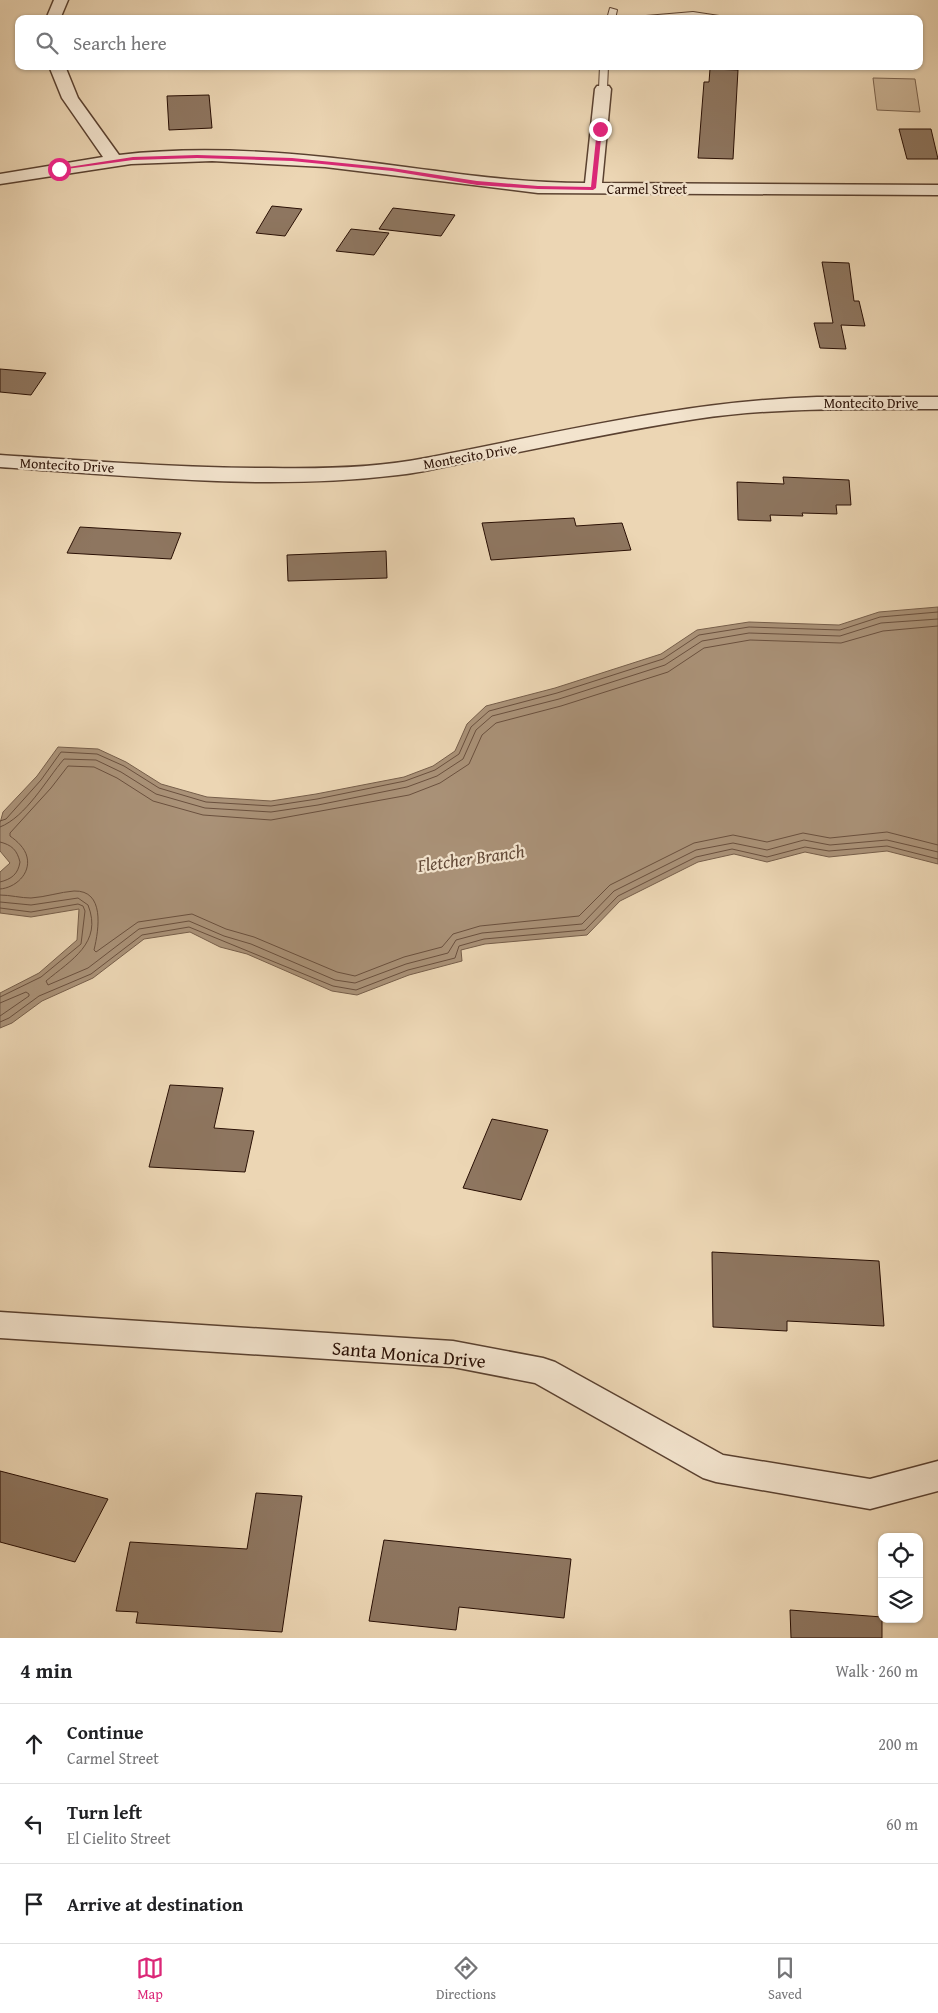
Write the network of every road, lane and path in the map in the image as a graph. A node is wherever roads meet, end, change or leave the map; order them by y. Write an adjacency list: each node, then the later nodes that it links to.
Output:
1 (61, 0): 3 (street)
2 (613, 10): 4 (lane)
3 (55, 15)
4 (612, 15)
5 (681, 15): 6 (lane)
6 (701, 15)
7 (59, 70): 10 (street)
8 (604, 70): 9 (lane)
9 (604, 89): 12 (street)
10 (114, 161): 11 (street, Carmel Street); 12 (street, Carmel Street)
11 (0, 179)
12 (593, 188): 13 (street, Carmel Street)
13 (938, 190)
14 (938, 403): 15 (street, Montecito Drive)
15 (0, 461)
16 (0, 1325): 17 (street, Santa Monica Drive)
17 (938, 1476)

